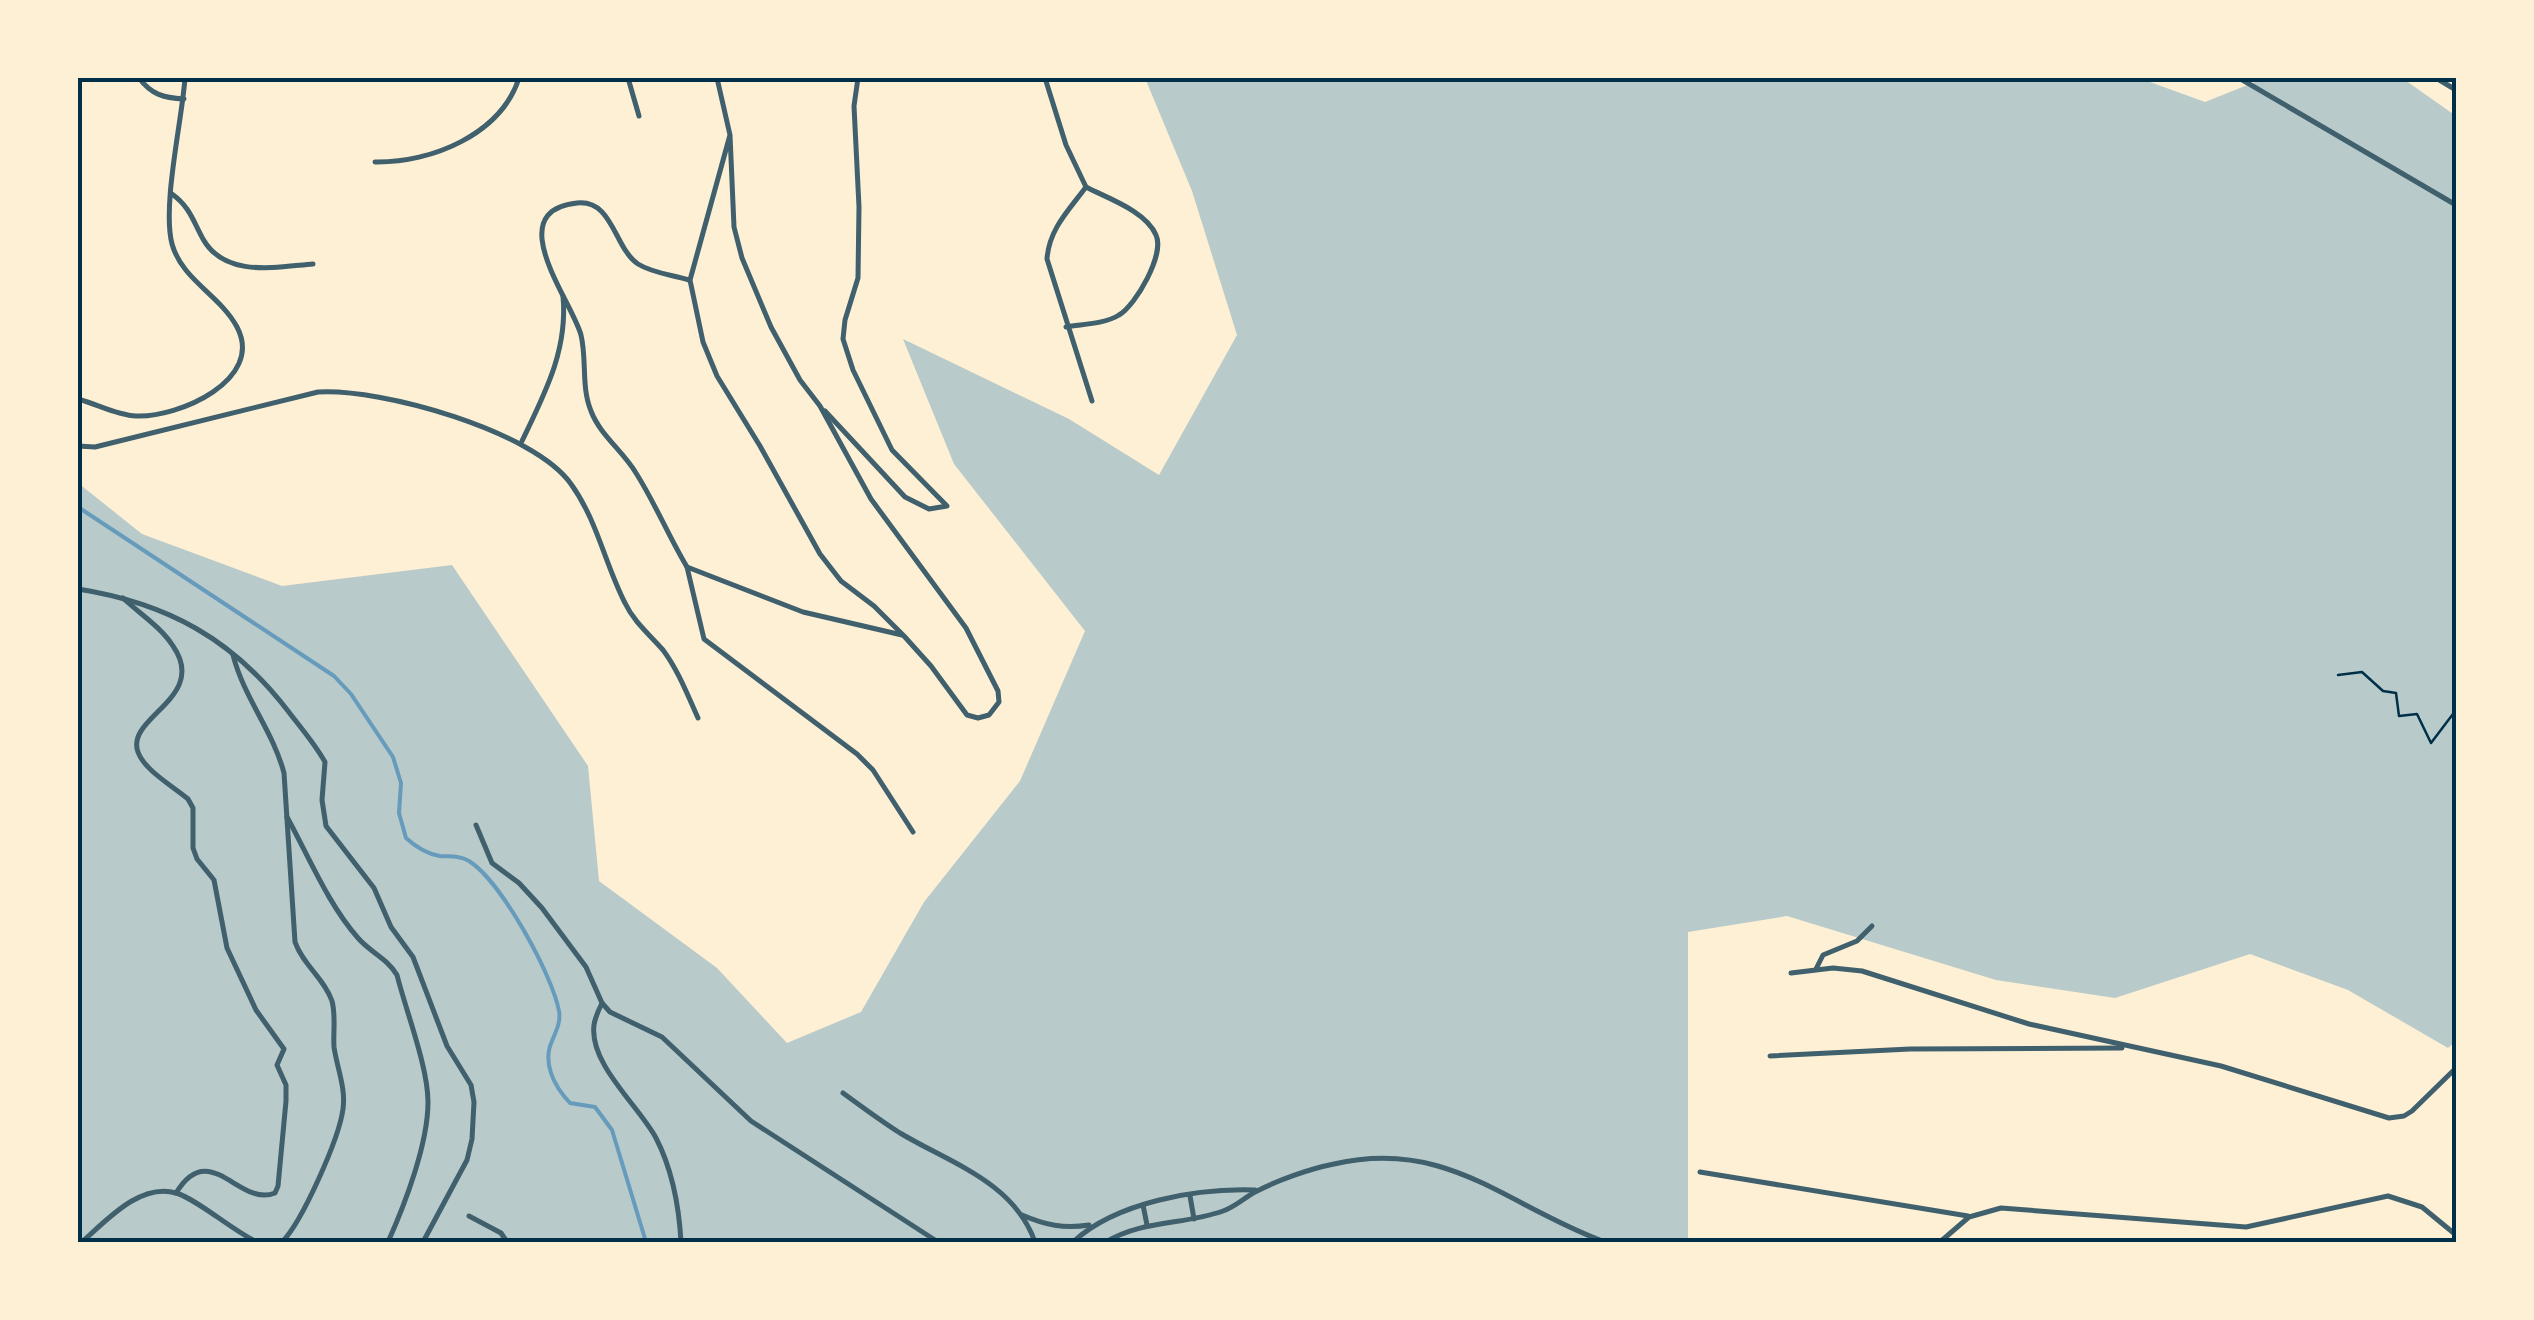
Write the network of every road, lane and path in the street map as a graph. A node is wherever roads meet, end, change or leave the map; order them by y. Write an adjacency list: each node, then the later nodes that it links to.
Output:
1 (139, 78): 11 (street)
2 (185, 78): 11 (street)
3 (519, 78): 14 (street)
4 (628, 78): 12 (street)
5 (717, 78): 13 (street)
6 (858, 78): 24 (street)
7 (1046, 78): 15 (street)
8 (2239, 78): 17 (street)
9 (2436, 78): 10 (street)
10 (2456, 90)
11 (184, 99): 16 (street)
12 (639, 116)
13 (730, 135): 19 (street); 24 (street)
14 (376, 162)
15 (1086, 187): 21 (street); 21 (street)
16 (172, 194): 18 (street); 22 (street)
17 (2456, 205)
18 (313, 264)
19 (690, 280): 20 (street); 30 (street)
20 (562, 293): 25 (street); 27 (street)
21 (1066, 327): 23 (street)
22 (78, 399)
23 (1092, 401)
24 (820, 406): 30 (street)
25 (521, 442): 26 (street); 34 (street)
26 (78, 446)
27 (687, 567): 30 (street); 37 (street)
28 (78, 589): 29 (street)
29 (121, 596): 31 (street); 48 (street)
30 (904, 636)
31 (232, 653): 35 (street); 62 (street)
32 (2338, 675): 33 (path)
33 (2456, 710)
34 (698, 718)
35 (286, 814): 60 (street); 61 (street)
36 (476, 825): 41 (street)
37 (913, 832)
38 (1872, 926): 39 (street)
39 (1816, 969): 40 (street); 42 (street)
40 (1791, 973)
41 (602, 1003): 64 (street); 65 (street)
42 (2129, 1048): 43 (street); 44 (street)
43 (1770, 1056)
44 (2456, 1068)
45 (843, 1093): 51 (street)
46 (1700, 1172): 53 (street)
47 (1258, 1190): 49 (street); 54 (street); 69 (street)
48 (176, 1193): 58 (street); 59 (street)
49 (1190, 1196): 50 (street); 54 (street)
50 (1143, 1206): 55 (street); 56 (street)
51 (1021, 1214): 55 (street); 66 (street)
52 (469, 1216): 63 (street)
53 (1970, 1216): 57 (street); 70 (street)
54 (1194, 1219): 56 (street)
55 (1092, 1225): 67 (street)
56 (1146, 1226): 68 (street)
57 (2456, 1236)
58 (82, 1242)
59 (257, 1242)
60 (282, 1242)
61 (388, 1242)
62 (423, 1242)
63 (508, 1242)
64 (681, 1242)
65 (938, 1242)
66 (1034, 1242)
67 (1073, 1242)
68 (1106, 1242)
69 (1605, 1242)
70 (1940, 1242)

